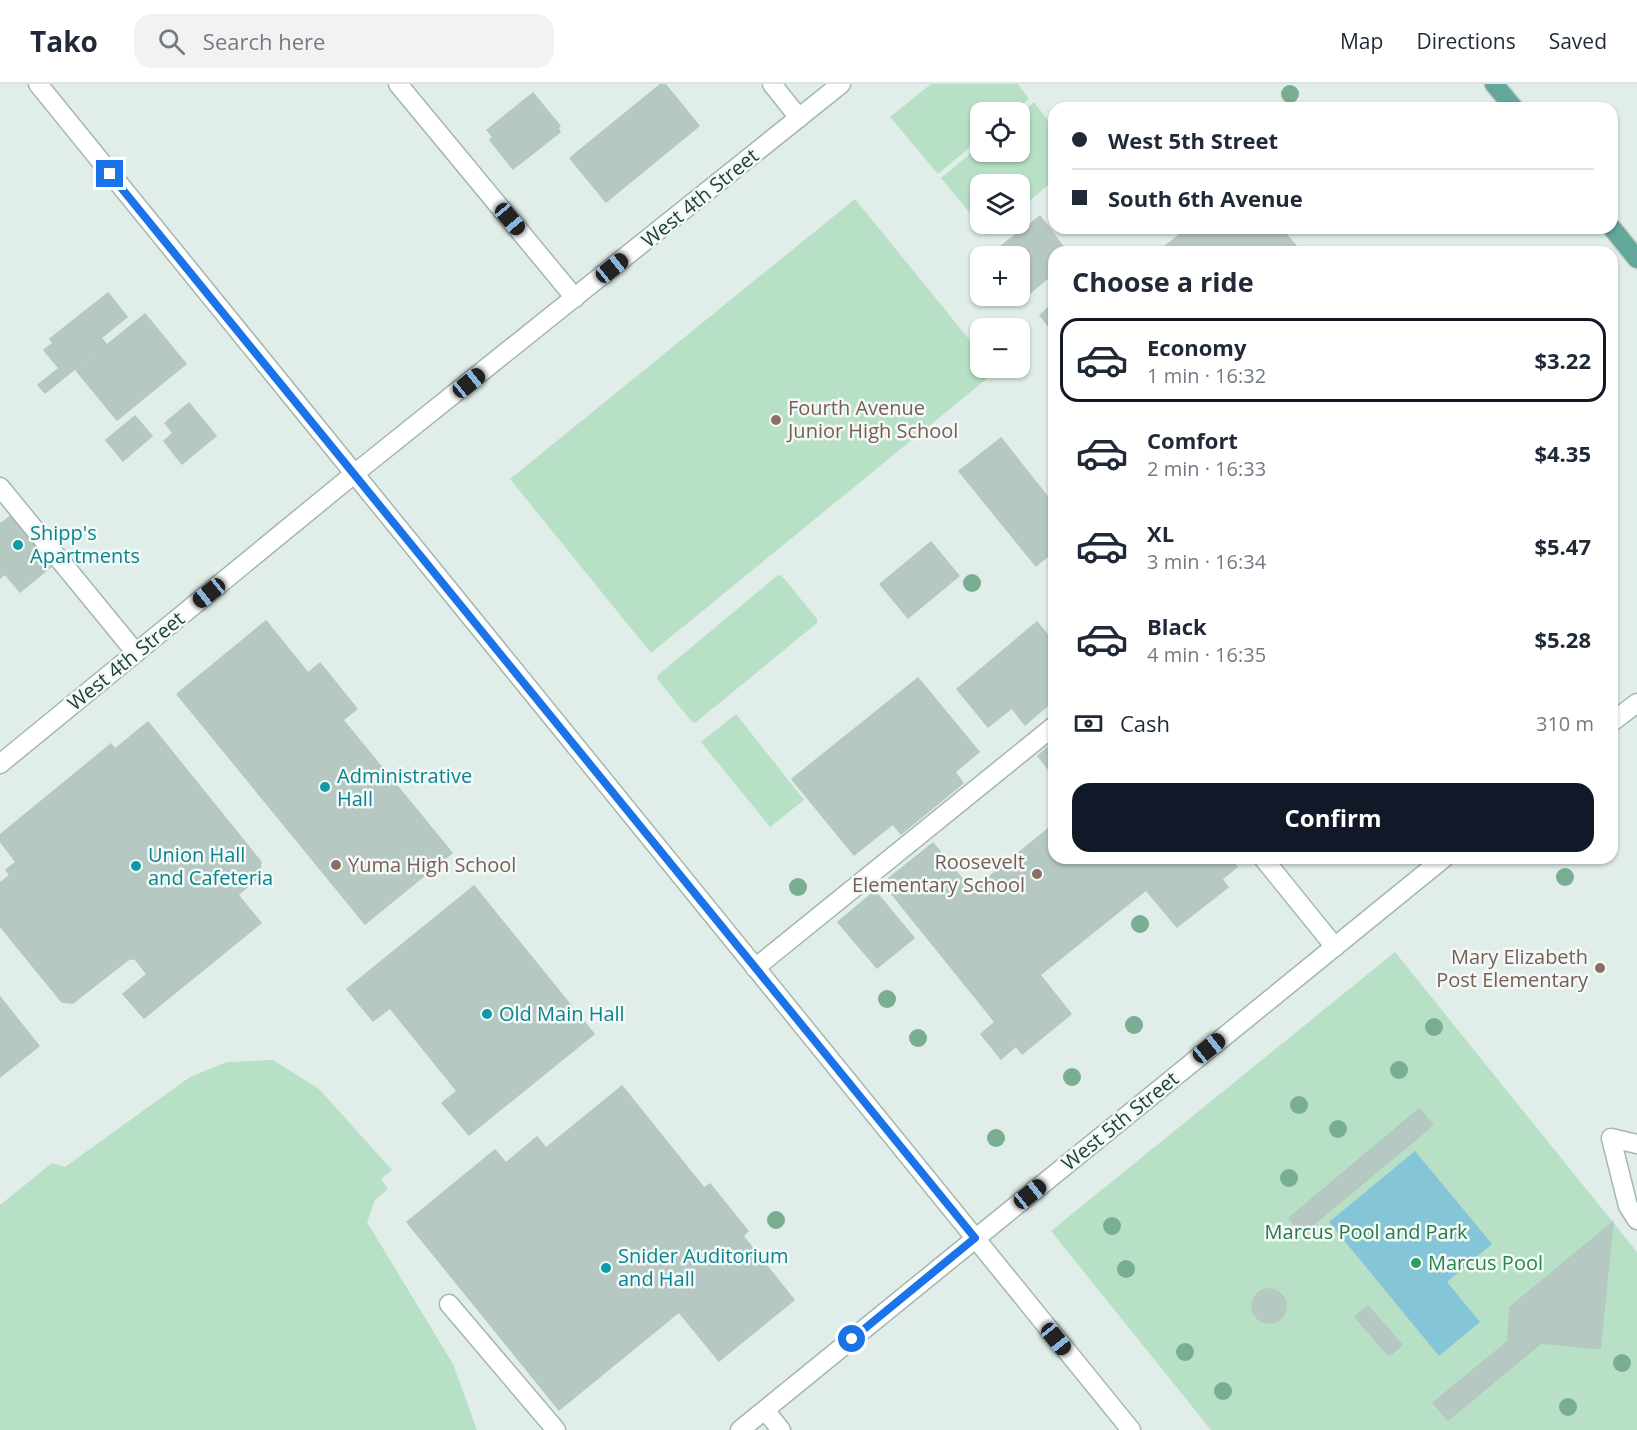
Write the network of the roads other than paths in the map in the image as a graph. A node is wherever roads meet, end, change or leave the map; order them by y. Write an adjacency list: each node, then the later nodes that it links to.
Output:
1 (38, 84): 11 (street)
2 (398, 84): 10 (street)
3 (771, 84): 7 (street)
4 (841, 84): 7 (street, West 4th Street)
5 (1494, 84): 6 (main road)
6 (1509, 102)
7 (799, 118): 10 (street, West 4th Street)
8 (1617, 234): 9 (main road)
9 (1637, 259)
10 (575, 298): 11 (street, West 4th Street)
11 (354, 474): 13 (street, West 4th Street); 21 (street)
12 (0, 487): 13 (street)
13 (135, 653): 17 (street, West 4th Street)
14 (1637, 703): 15 (street)
15 (1618, 717)
16 (1048, 731): 21 (street)
17 (0, 764)
18 (1268, 864): 20 (street)
19 (1437, 864): 20 (street, West 5th Street)
20 (1335, 947): 24 (street, West 5th Street)
21 (755, 968): 24 (street)
22 (1637, 1144): 23 (street)
23 (1637, 1220)
24 (975, 1238): 26 (street, West 5th Street); 30 (street)
25 (449, 1304): 27 (street)
26 (765, 1410): 28 (street, West 5th Street); 29 (street)
27 (556, 1430)
28 (740, 1430)
29 (781, 1430)
30 (1131, 1430)

